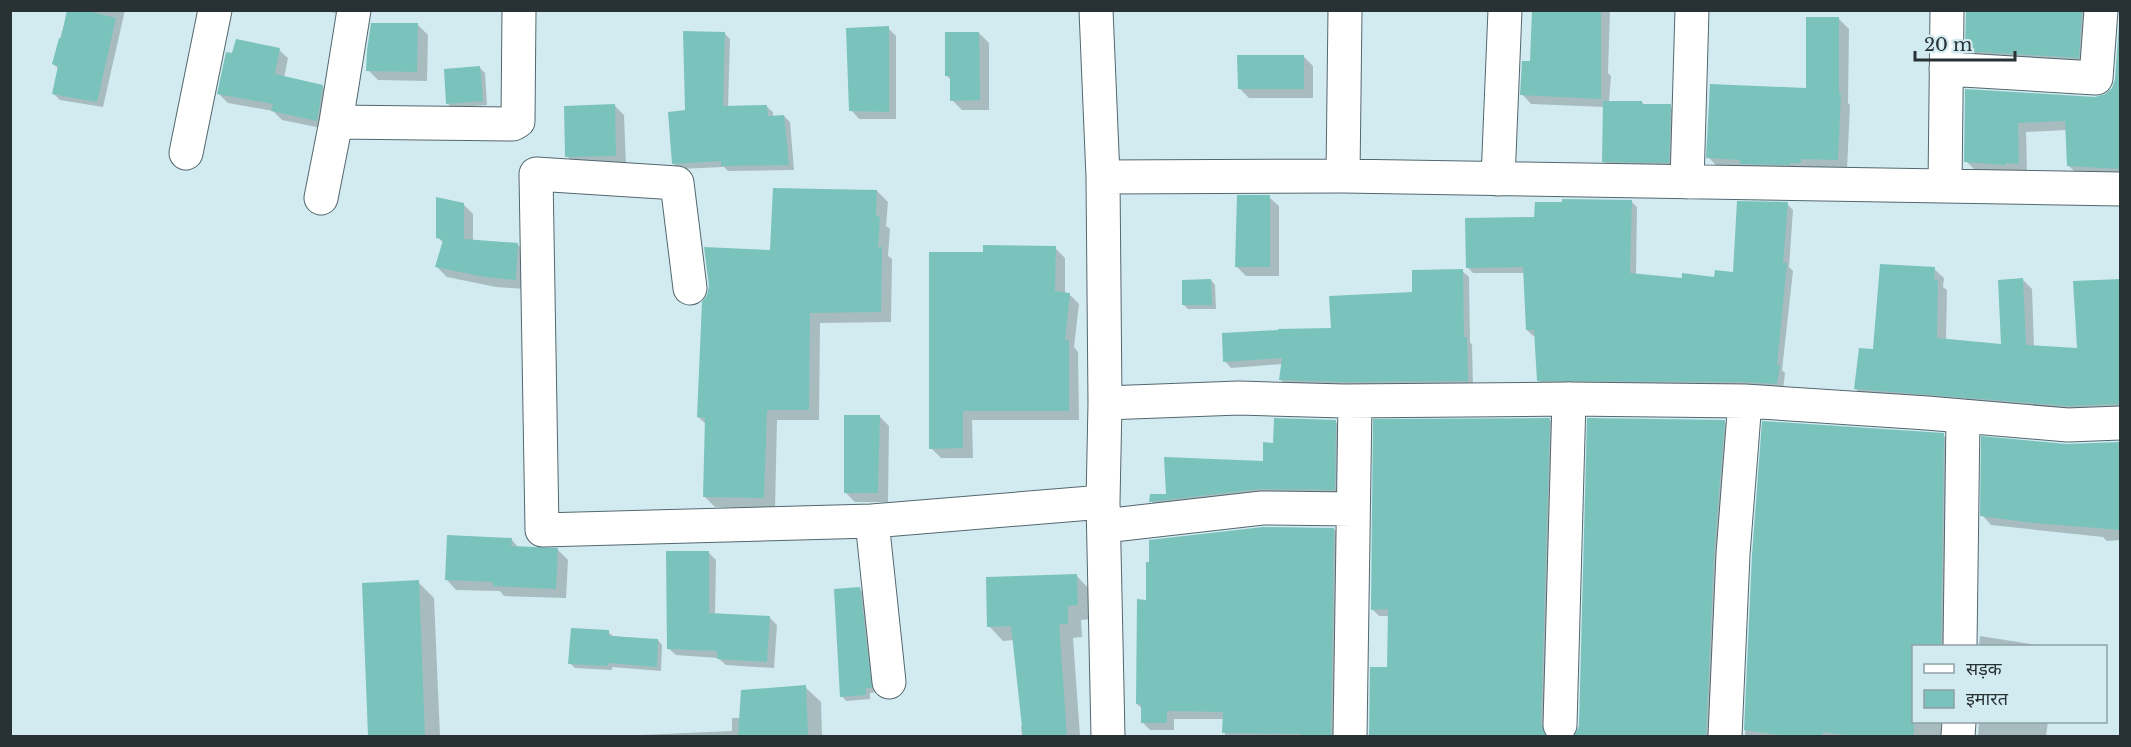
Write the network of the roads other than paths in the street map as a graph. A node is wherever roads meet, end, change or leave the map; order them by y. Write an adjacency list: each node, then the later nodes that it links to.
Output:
1 (215, 10): 12 (street)
2 (354, 10): 11 (street)
3 (519, 10): 11 (street)
4 (1096, 10): 14 (street)
5 (1345, 10): 13 (street)
6 (1505, 10): 15 (street)
7 (1692, 10): 16 (street)
8 (1947, 10): 10 (street)
9 (2101, 10): 10 (street)
10 (1946, 69): 17 (street)
11 (336, 122): 19 (street)
12 (186, 153)
13 (1343, 176): 14 (street); 15 (street)
14 (1103, 177): 24 (street)
15 (1498, 179): 16 (street)
16 (1687, 182): 17 (street)
17 (1945, 186): 18 (street)
18 (2121, 189)
19 (321, 198)
20 (690, 288): 29 (street)
21 (1569, 399): 22 (street); 23 (street); 32 (street)
22 (1355, 400): 24 (street); 27 (street)
23 (1745, 401): 25 (street); 35 (street)
24 (1106, 403): 28 (street)
25 (1963, 416): 26 (street); 30 (street)
26 (2121, 423)
27 (1353, 509): 28 (street); 34 (street)
28 (1103, 514): 29 (street); 33 (street)
29 (872, 521): 31 (street)
30 (1960, 645)
31 (889, 682)
32 (1560, 725)
33 (1108, 736)
34 (1350, 736)
35 (1725, 736)

